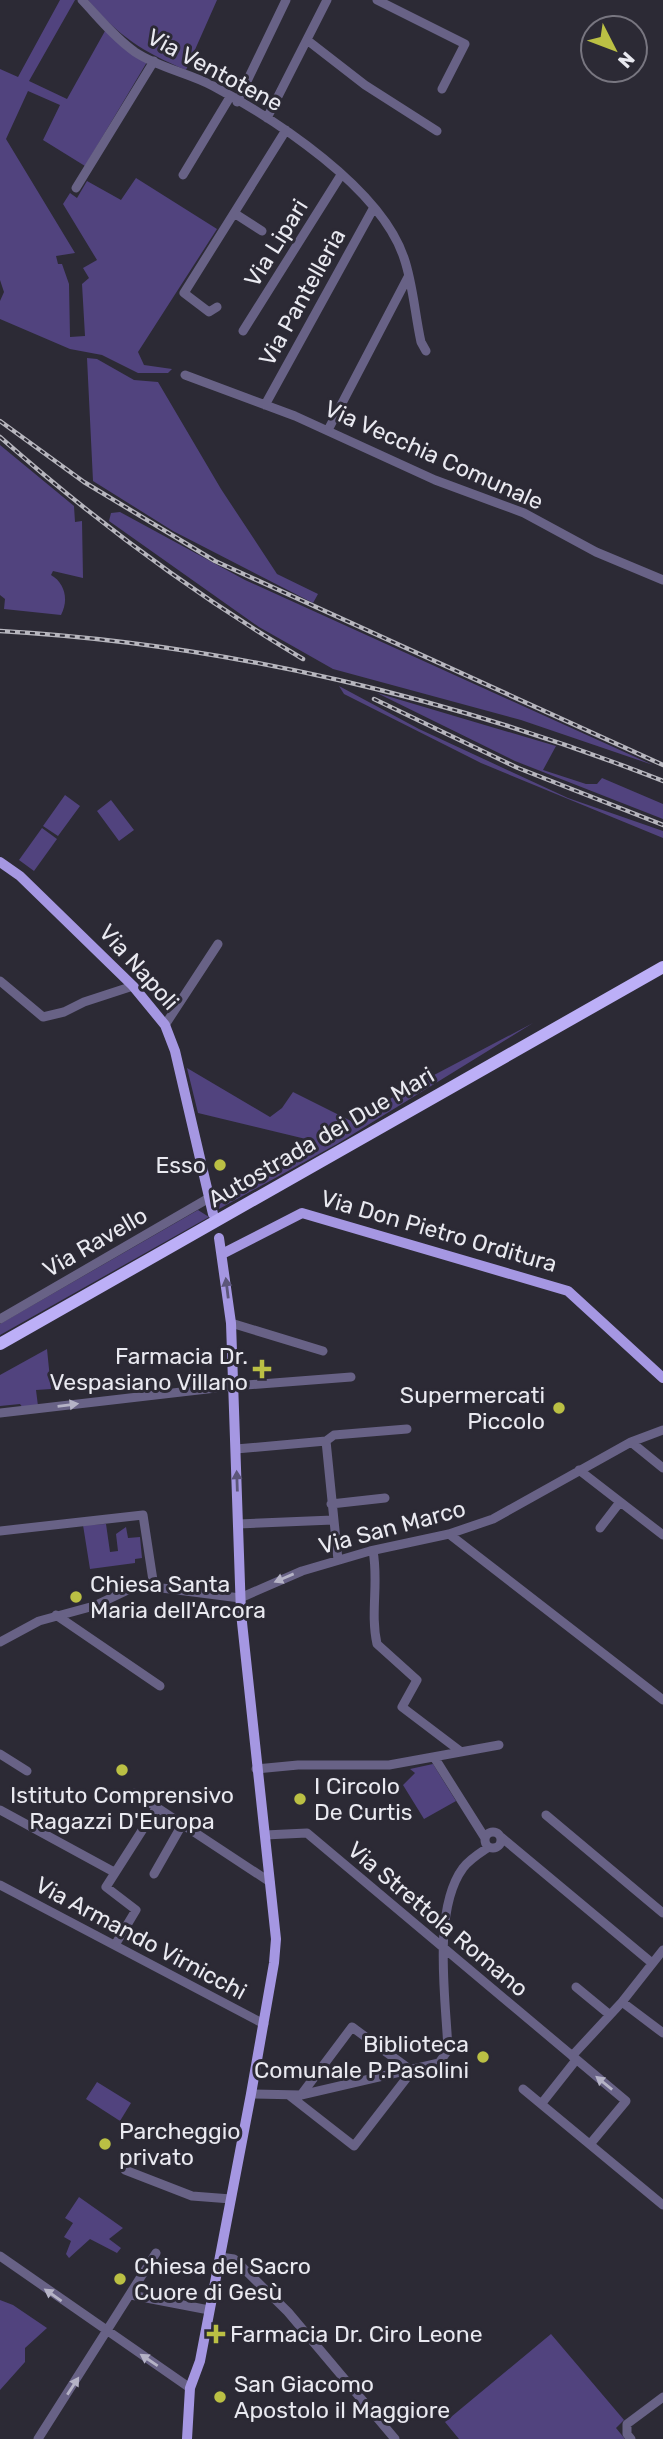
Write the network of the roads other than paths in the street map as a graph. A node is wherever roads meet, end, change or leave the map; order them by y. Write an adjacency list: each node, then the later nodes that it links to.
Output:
1 (82, 0): 6 (street, Via Ventotene)
2 (286, 0): 8 (street)
3 (327, 0): 5 (street)
4 (377, 0): 7 (street)
5 (307, 40): 9 (street); 11 (street)
6 (154, 61): 8 (street, Via Ventotene); 14 (street)
7 (442, 89)
8 (233, 99): 9 (street, Via Ventotene); 12 (street)
9 (267, 118): 10 (street, Via Ventotene)
10 (286, 130): 13 (street, Via Ventotene); 16 (street)
11 (437, 131)
12 (183, 175)
13 (341, 175): 15 (street, Via Ventotene); 20 (street, Via Lipari)
14 (76, 188)
15 (373, 209): 18 (street, Via Ventotene); 23 (street, Via Pantelleria)
16 (234, 213): 17 (street); 19 (street)
17 (262, 231)
18 (408, 277): 21 (street, Via Ventotene); 24 (street)
19 (216, 307)
20 (243, 331)
21 (426, 351)
22 (184, 375): 23 (street, Via Vecchia Comunale)
23 (265, 405): 24 (street, Via Vecchia Comunale)
24 (328, 430): 25 (street, Via Vecchia Comunale)
25 (663, 580)
26 (0, 862): 31 (main road, Via Napoli)
27 (218, 944): 32 (street)
28 (663, 967): 39 (highway, Autostrada dei Due Mari)
29 (663, 977): 41 (highway, Autostrada dei Due Mari)
30 (0, 981): 31 (street)
31 (133, 986): 32 (main road, Via Napoli)
32 (165, 1025): 33 (main road, Via Napoli)
33 (209, 1198): 34 (main road, Via Napoli); 37 (street, Via Ravello)
34 (213, 1214)
35 (219, 1238): 36 (main road)
36 (222, 1254): 38 (main road, one-way to 36); 43 (main road, Via Don Pietro Orditura)
37 (0, 1319)
38 (231, 1323): 40 (street); 44 (main road)
39 (0, 1344)
40 (323, 1351)
41 (0, 1353)
42 (351, 1377): 44 (street)
43 (663, 1378)
44 (233, 1386): 45 (street, one-way to 44); 50 (main road)
45 (0, 1413)
46 (407, 1429): 48 (street)
47 (663, 1430): 49 (street, Via San Marco)
48 (326, 1441): 50 (street); 55 (street)
49 (631, 1442): 51 (street); 52 (street, Via San Marco)
50 (236, 1448): 57 (main road, one-way to 50)
51 (663, 1468)
52 (579, 1470): 54 (street); 60 (street, Via San Marco)
53 (385, 1498): 55 (street)
54 (620, 1502): 58 (street); 61 (street)
55 (331, 1504): 56 (street)
56 (333, 1520): 57 (street); 63 (street)
57 (239, 1524): 65 (main road)
58 (600, 1528)
59 (0, 1531): 64 (street)
60 (449, 1534): 62 (street, Via San Marco); 69 (street)
61 (663, 1535)
62 (373, 1551): 63 (street, Via San Marco); 71 (street)
63 (338, 1560): 65 (street, Via San Marco, one-way to 65)
64 (154, 1587): 65 (street); 66 (street)
65 (240, 1598): 74 (main road)
66 (56, 1615): 67 (street); 68 (street)
67 (0, 1642)
68 (160, 1686)
69 (663, 1700)
70 (499, 1745): 71 (street)
71 (460, 1751): 73 (street)
72 (0, 1754): 75 (street)
73 (434, 1757): 74 (street); 82 (street)
74 (257, 1769): 81 (main road)
75 (27, 1771)
76 (135, 1793): 77 (street)
77 (157, 1807): 80 (street); 83 (street)
78 (0, 1810): 83 (street)
79 (546, 1815): 87 (street)
80 (183, 1824): 84 (street); 85 (street)
81 (265, 1835): 85 (main road); 90 (street, Via Strettola Romano)
82 (487, 1843): 90 (street); 91 (street)
83 (114, 1872): 88 (street)
84 (154, 1874)
85 (270, 1882): 95 (main road)
86 (0, 1885): 88 (street, Via Armando Virnicchi)
87 (663, 1913)
88 (116, 1945): 95 (street, Via Armando Virnicchi)
89 (663, 1950): 91 (street)
90 (444, 1951): 97 (street, Via Strettola Romano); 98 (street)
91 (652, 1963): 93 (street)
92 (576, 1987): 94 (street)
93 (622, 2002): 94 (street); 96 (street)
94 (610, 2015): 97 (street)
95 (264, 2024): 100 (main road)
96 (663, 2034)
97 (574, 2058): 103 (street); 104 (street, Via Strettola Romano, one-way to 97)
98 (412, 2071): 101 (street); 101 (street); 102 (street)
99 (523, 2089): 103 (street)
100 (251, 2094): 102 (street); 106 (main road)
101 (300, 2095): 102 (street)
102 (290, 2096)
103 (542, 2103): 104 (street)
104 (592, 2143): 107 (street)
105 (125, 2170): 106 (street)
106 (231, 2199): 110 (main road)
107 (662, 2203)
108 (156, 2253): 111 (street)
109 (0, 2256): 113 (street, one-way to 109)
110 (220, 2257): 112 (main road); 118 (street)
111 (131, 2295): 112 (street); 113 (street)
112 (209, 2310): 114 (main road)
113 (107, 2332): 114 (street, one-way to 113); 116 (street, one-way to 113)
114 (190, 2388): 117 (main road)
115 (663, 2397): 119 (street)
116 (38, 2439)
117 (187, 2439)
118 (396, 2439)
119 (631, 2439)

